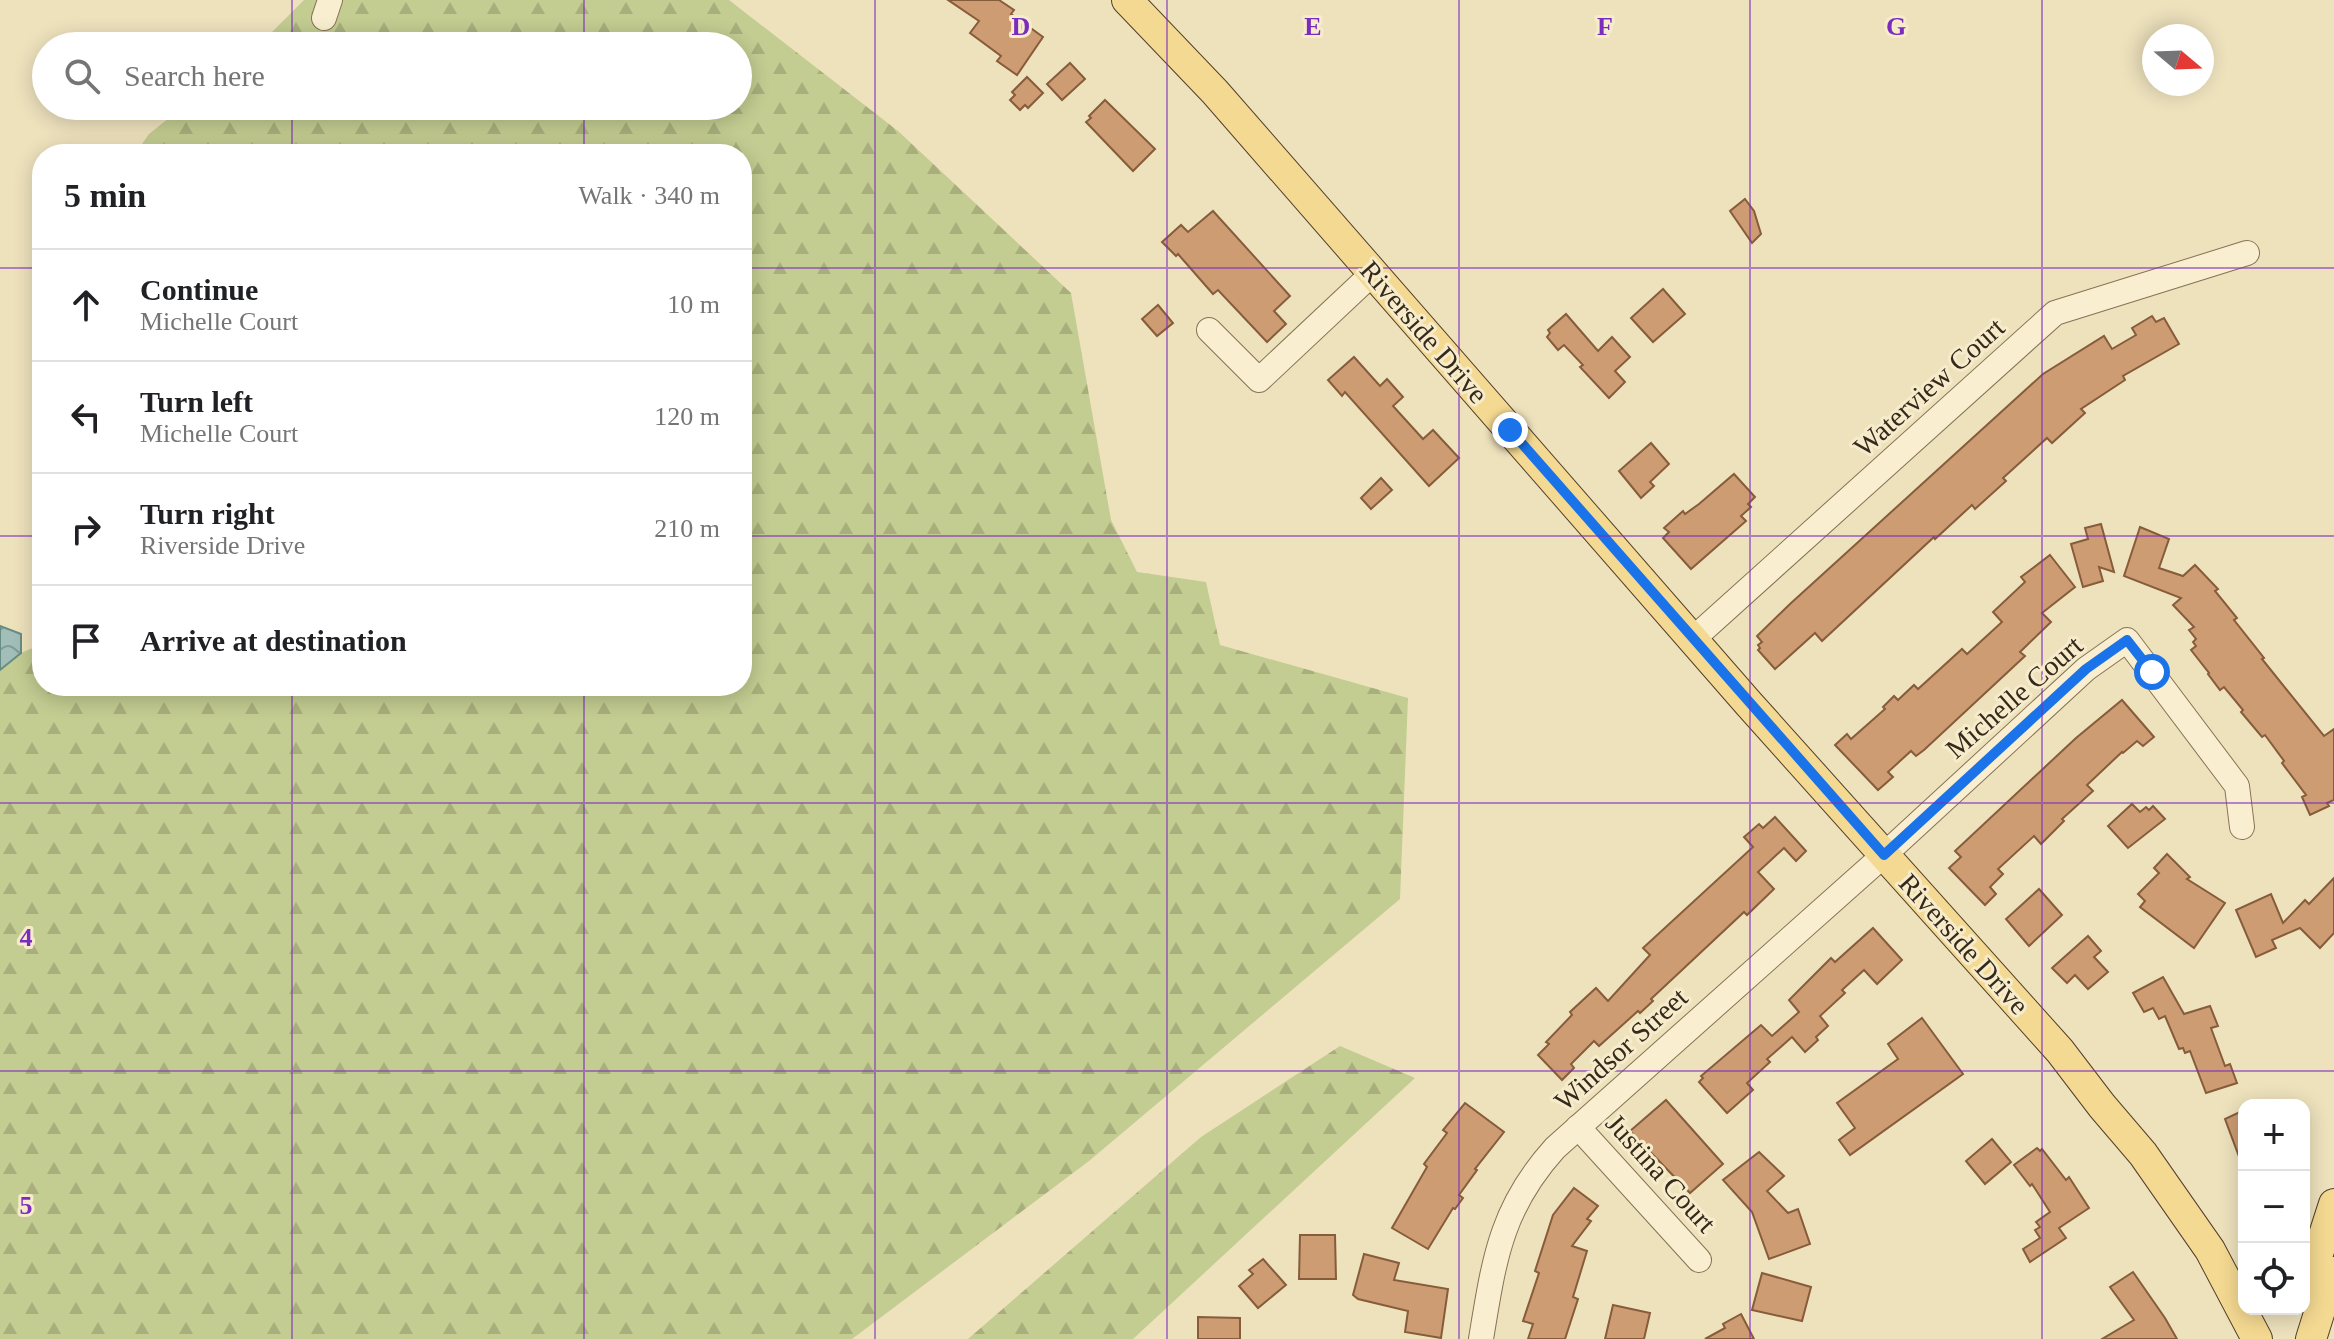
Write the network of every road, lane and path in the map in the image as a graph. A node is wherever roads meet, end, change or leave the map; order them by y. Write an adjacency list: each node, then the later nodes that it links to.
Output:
1 (1127, 0): 3 (main road, Riverside Drive)
2 (2247, 253): 5 (street, Waterview Court)
3 (1373, 273): 4 (street); 5 (main road, Riverside Drive)
4 (1209, 330)
5 (1693, 639): 7 (main road, Riverside Drive)
6 (2242, 827): 7 (street, Michelle Court)
7 (1884, 855): 8 (street, Windsor Street); 10 (main road, Riverside Drive)
8 (1578, 1127): 12 (street, Justina Court); 17 (street, Windsor Street)
9 (2330, 1217): 11 (main road); 15 (main road)
10 (2210, 1250): 13 (main road); 18 (main road, Riverside Drive)
11 (2310, 1251)
12 (1699, 1260)
13 (2238, 1262)
14 (2334, 1267): 20 (main road)
15 (2310, 1279)
16 (2298, 1315): 19 (main road)
17 (1481, 1339)
18 (2257, 1339)
19 (2290, 1339)
20 (2311, 1339)

